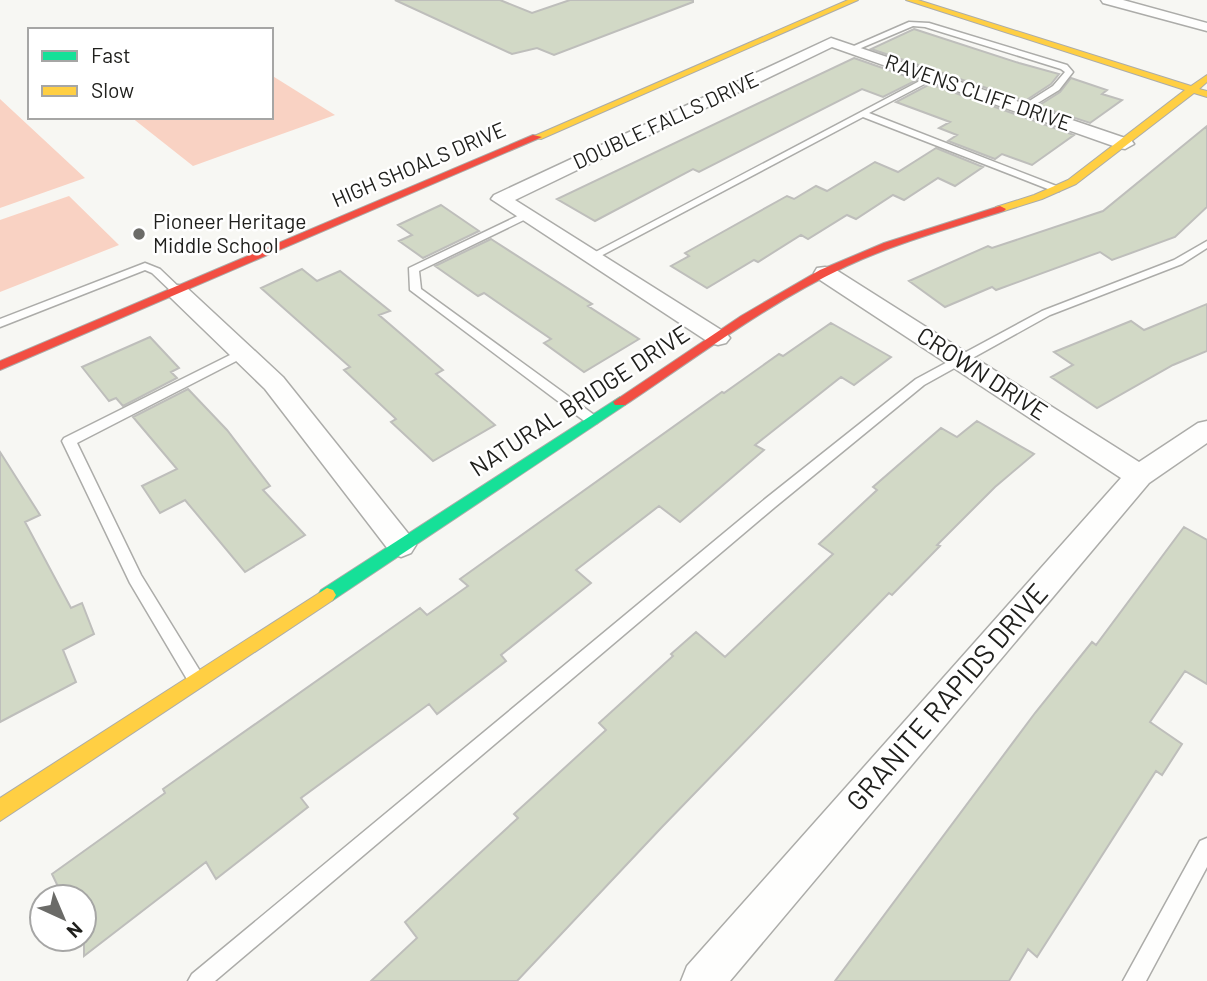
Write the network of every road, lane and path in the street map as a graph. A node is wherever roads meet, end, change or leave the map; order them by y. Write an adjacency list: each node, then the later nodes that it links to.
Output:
1 (854, 0): 20 (street, HIGH SHOALS DRIVE)
2 (910, 0): 11 (street)
3 (1108, 0): 5 (street)
4 (1170, 0): 5 (street)
5 (1150, 12): 6 (street)
6 (1207, 27)
7 (831, 43): 8 (street, RAVENS CLIFF DRIVE); 16 (street, DOUBLE FALLS DRIVE)
8 (851, 49): 9 (street, RAVENS CLIFF DRIVE); 12 (lane)
9 (930, 77): 12 (street, RAVENS CLIFF DRIVE); 13 (lane)
10 (1207, 78): 11 (street, NATURAL BRIDGE DRIVE)
11 (1200, 91): 14 (street, NATURAL BRIDGE DRIVE)
12 (1023, 108): 14 (street, RAVENS CLIFF DRIVE)
13 (864, 114): 15 (lane); 18 (lane)
14 (1125, 144): 15 (street, NATURAL BRIDGE DRIVE)
15 (1056, 189): 19 (street, NATURAL BRIDGE DRIVE)
16 (526, 215): 18 (street); 26 (lane)
17 (1207, 244): 24 (lane)
18 (591, 257): 22 (street)
19 (825, 273): 22 (street, NATURAL BRIDGE DRIVE); 24 (street, CROWN DRIVE)
20 (178, 292): 21 (lane); 23 (street); 25 (street, HIGH SHOALS DRIVE)
21 (0, 323)
22 (718, 338): 26 (street, NATURAL BRIDGE DRIVE)
23 (242, 352): 29 (street); 30 (lane)
24 (958, 359): 28 (street, CROWN DRIVE); 33 (lane)
25 (1, 363)
26 (592, 420): 29 (street, NATURAL BRIDGE DRIVE)
27 (1207, 430): 28 (street, GRANITE RAPIDS DRIVE)
28 (1139, 476): 34 (street, GRANITE RAPIDS DRIVE)
29 (401, 545): 30 (street, NATURAL BRIDGE DRIVE)
30 (196, 680): 31 (street, NATURAL BRIDGE DRIVE)
31 (0, 810)
32 (1207, 848): 35 (lane)
33 (199, 981)
34 (702, 981)
35 (1134, 981)

